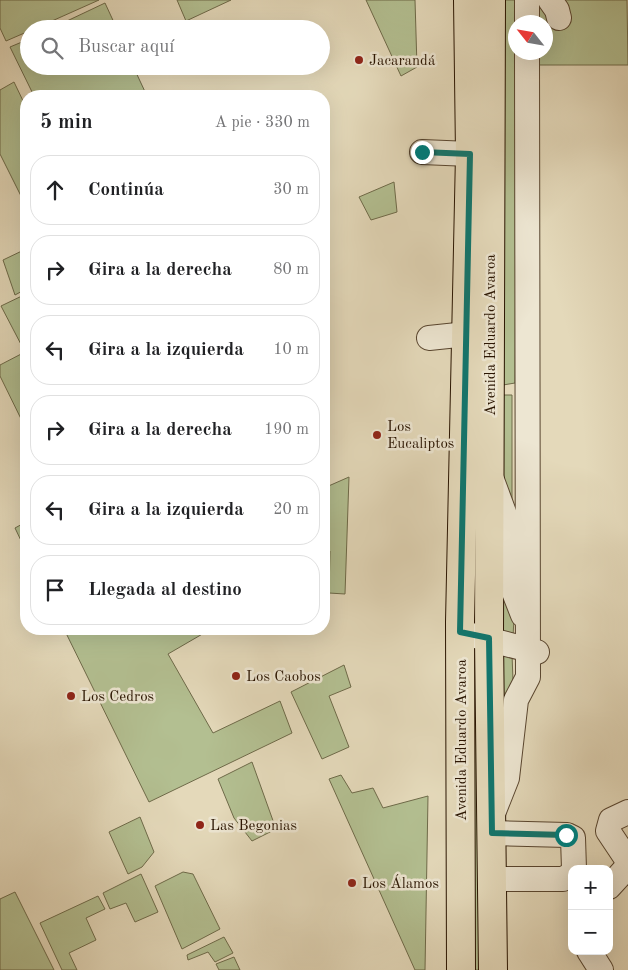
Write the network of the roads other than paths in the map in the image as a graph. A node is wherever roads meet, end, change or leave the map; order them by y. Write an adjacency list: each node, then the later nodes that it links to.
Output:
1 (468, 0): 7 (main road, Avenida Eduardo Avaroa)
2 (491, 0): 10 (main road, Avenida Eduardo Avaroa)
3 (527, 0): 4 (street)
4 (527, 15)
5 (528, 60): 11 (street)
6 (422, 152): 7 (street)
7 (470, 154): 8 (main road, Avenida Eduardo Avaroa)
8 (467, 334): 9 (street); 12 (main road, Avenida Eduardo Avaroa)
9 (429, 338)
10 (490, 472): 11 (street); 13 (main road, Avenida Eduardo Avaroa)
11 (528, 626): 14 (street)
12 (460, 632): 13 (street); 17 (main road, Avenida Eduardo Avaroa)
13 (489, 638): 14 (street); 16 (main road, Avenida Eduardo Avaroa)
14 (532, 651): 16 (street)
15 (628, 812): 18 (street)
16 (492, 832): 17 (main road); 19 (street); 23 (main road, Avenida Eduardo Avaroa)
17 (461, 845): 27 (main road, Avenida Eduardo Avaroa)
18 (628, 861)
19 (574, 865)
20 (628, 866): 22 (street)
21 (568, 876): 23 (street)
22 (613, 883)
23 (494, 884): 24 (street); 28 (main road, Avenida Eduardo Avaroa)
24 (568, 888)
25 (583, 955): 29 (street)
26 (592, 955): 30 (street)
27 (461, 970)
28 (494, 970)
29 (583, 970)
30 (601, 970)

